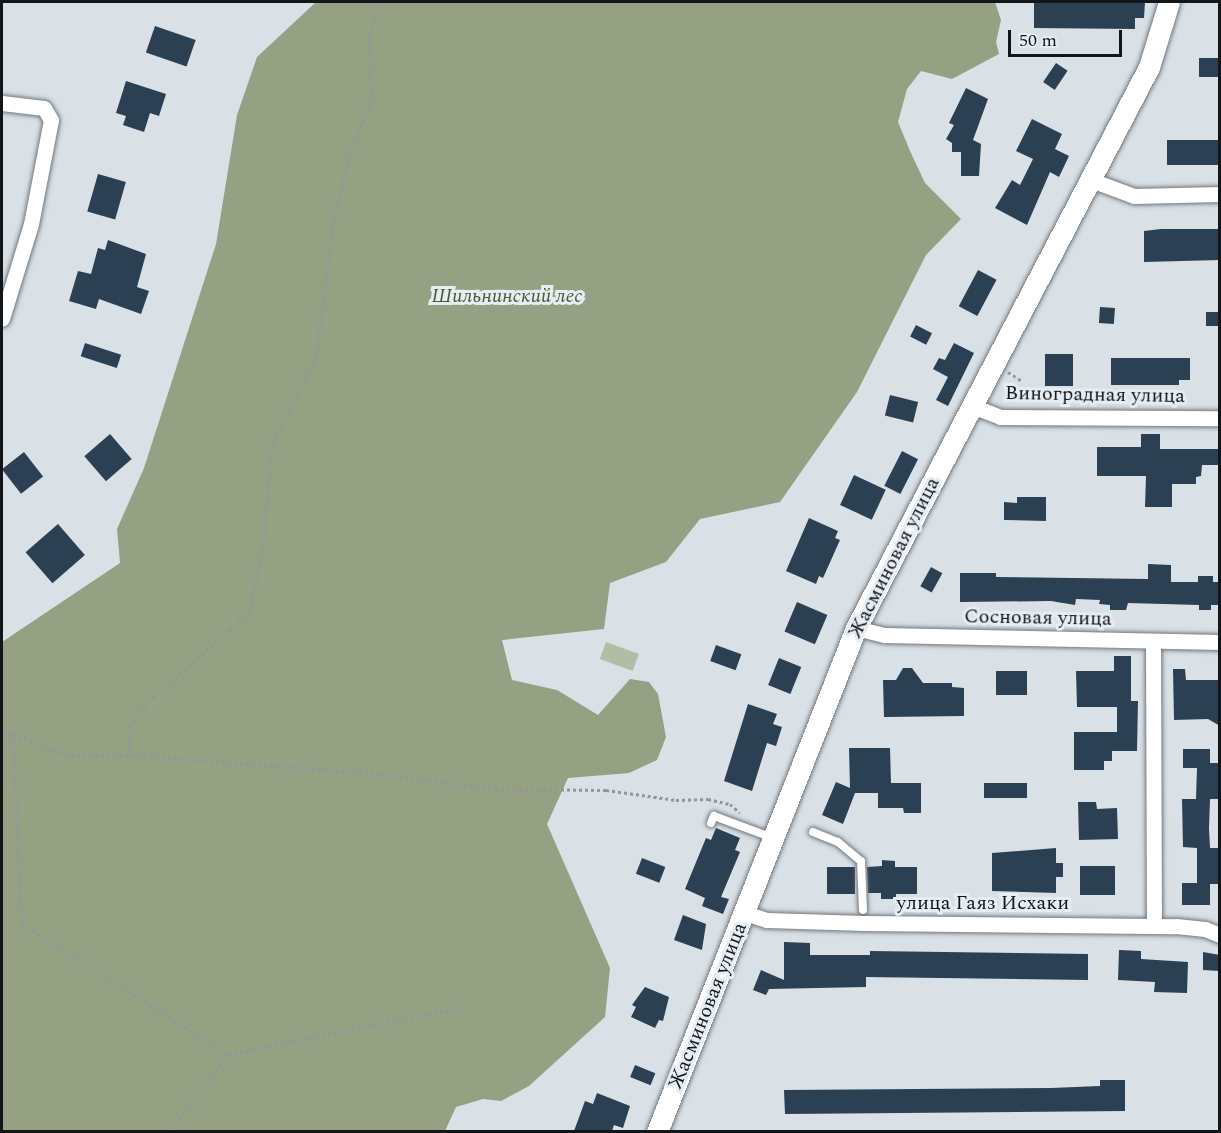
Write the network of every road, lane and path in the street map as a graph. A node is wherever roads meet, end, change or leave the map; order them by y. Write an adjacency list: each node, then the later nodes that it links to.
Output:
1 (379, 2): 14 (path)
2 (1169, 2): 4 (street, Жасминовая улица)
3 (2, 103): 6 (street)
4 (1091, 180): 5 (street); 7 (street, Жасминовая улица)
5 (1220, 194)
6 (2, 319)
7 (972, 406): 8 (street, Виноградная улица); 9 (street, Жасминовая улица)
8 (1220, 418)
9 (856, 628): 10 (street, Сосновая улица); 18 (street, Жасминовая улица)
10 (1153, 642): 11 (street, Сосновая улица); 21 (street)
11 (1220, 642)
12 (14, 734): 13 (path); 14 (path); 24 (path)
13 (2, 736)
14 (130, 758): 16 (path)
15 (711, 823): 16 (lane)
16 (751, 830): 18 (lane)
17 (813, 832): 19 (lane)
18 (775, 838): 20 (street, Жасминовая улица)
19 (864, 910)
20 (745, 913): 21 (street, улица Гаяз Исхаки); 26 (street, Жасминовая улица)
21 (1154, 925): 22 (street, улица Гаяз Исхаки)
22 (1220, 935)
23 (459, 1008): 24 (path)
24 (228, 1054): 25 (path)
25 (169, 1131)
26 (657, 1131)

